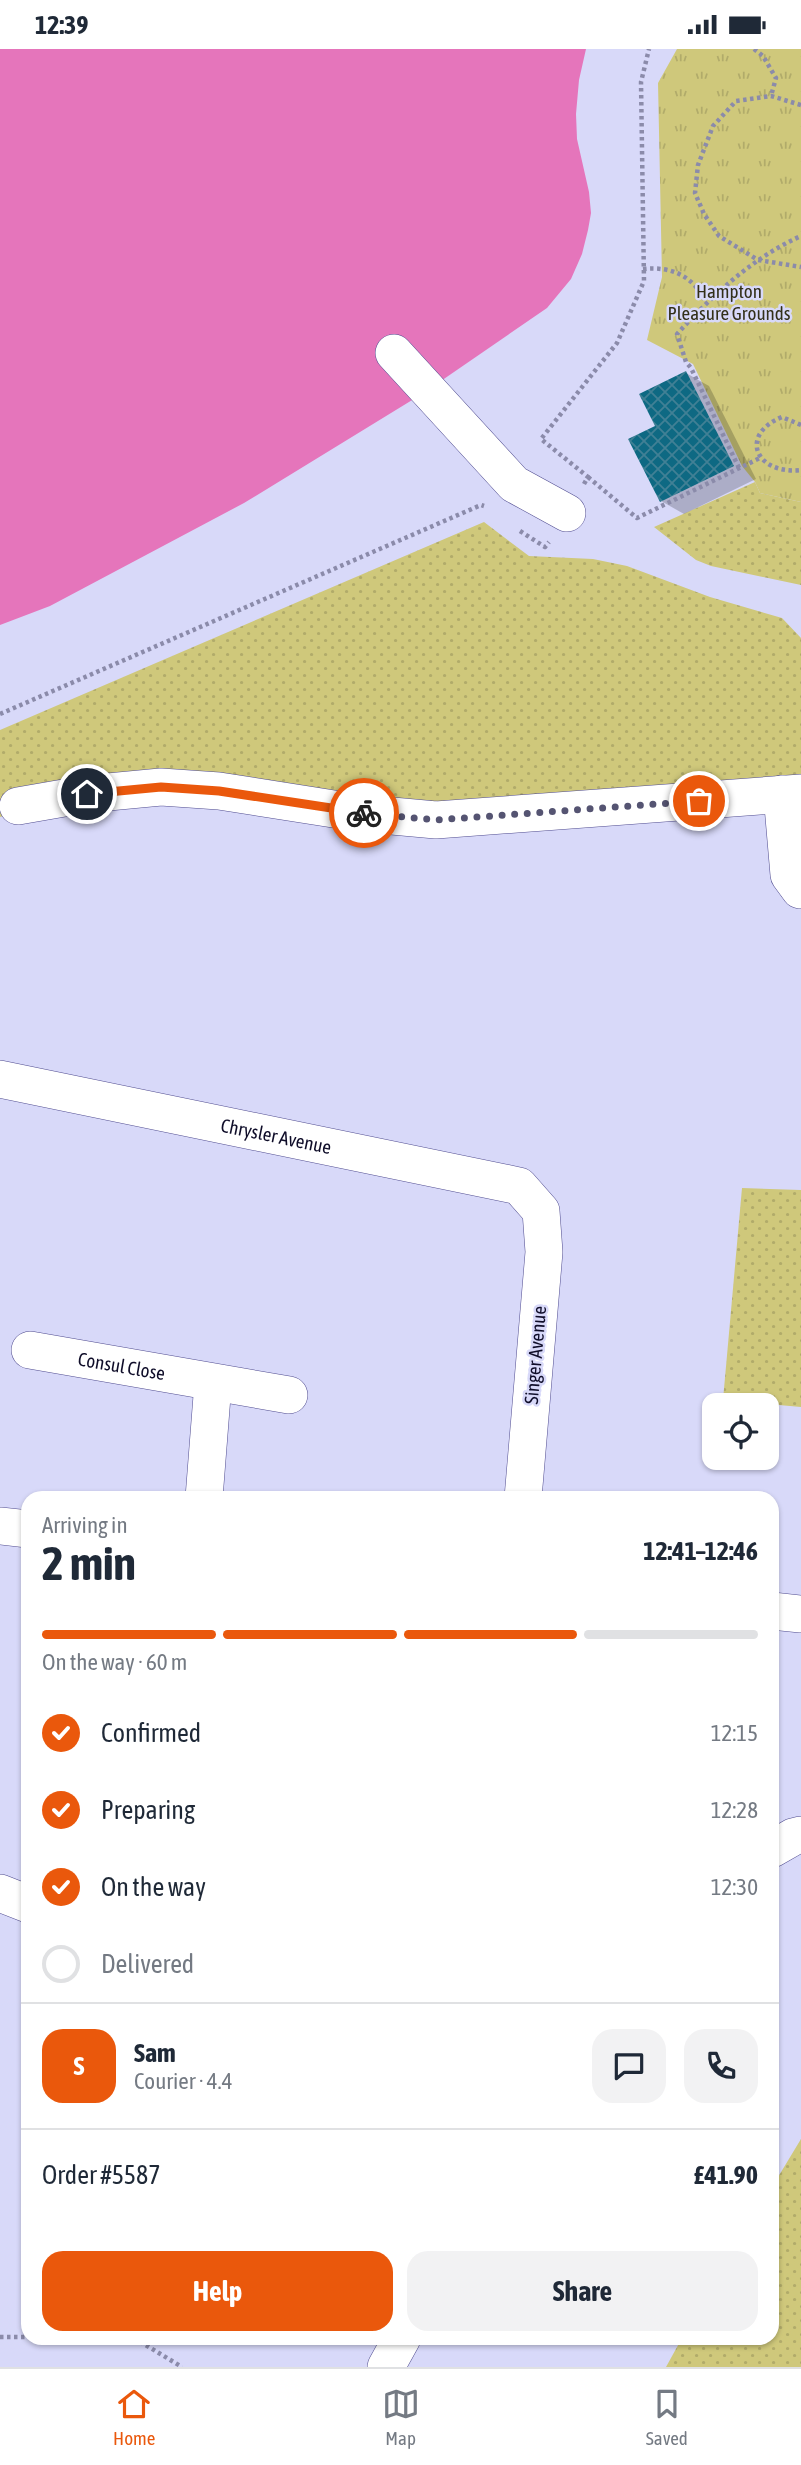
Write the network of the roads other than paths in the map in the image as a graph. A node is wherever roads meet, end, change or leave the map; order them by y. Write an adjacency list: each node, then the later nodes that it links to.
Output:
1 (394, 353): 2 (street)
2 (566, 513)
3 (795, 801): 4 (street); 5 (street)
4 (18, 806)
5 (801, 884)
6 (0, 1079): 7 (street, Chrysler Avenue)
7 (541, 1211): 12 (street, Singer Avenue)
8 (30, 1350): 9 (street, Consul Close)
9 (213, 1383): 10 (street, Consul Close); 11 (street)
10 (289, 1395)
11 (205, 1491)
12 (524, 1491)
13 (0, 1526): 14 (street)
14 (21, 1528)
15 (779, 1612): 16 (street)
16 (801, 1614)
17 (801, 1835): 18 (street)
18 (779, 1846)
19 (398, 2345): 20 (street)
20 (386, 2367)

